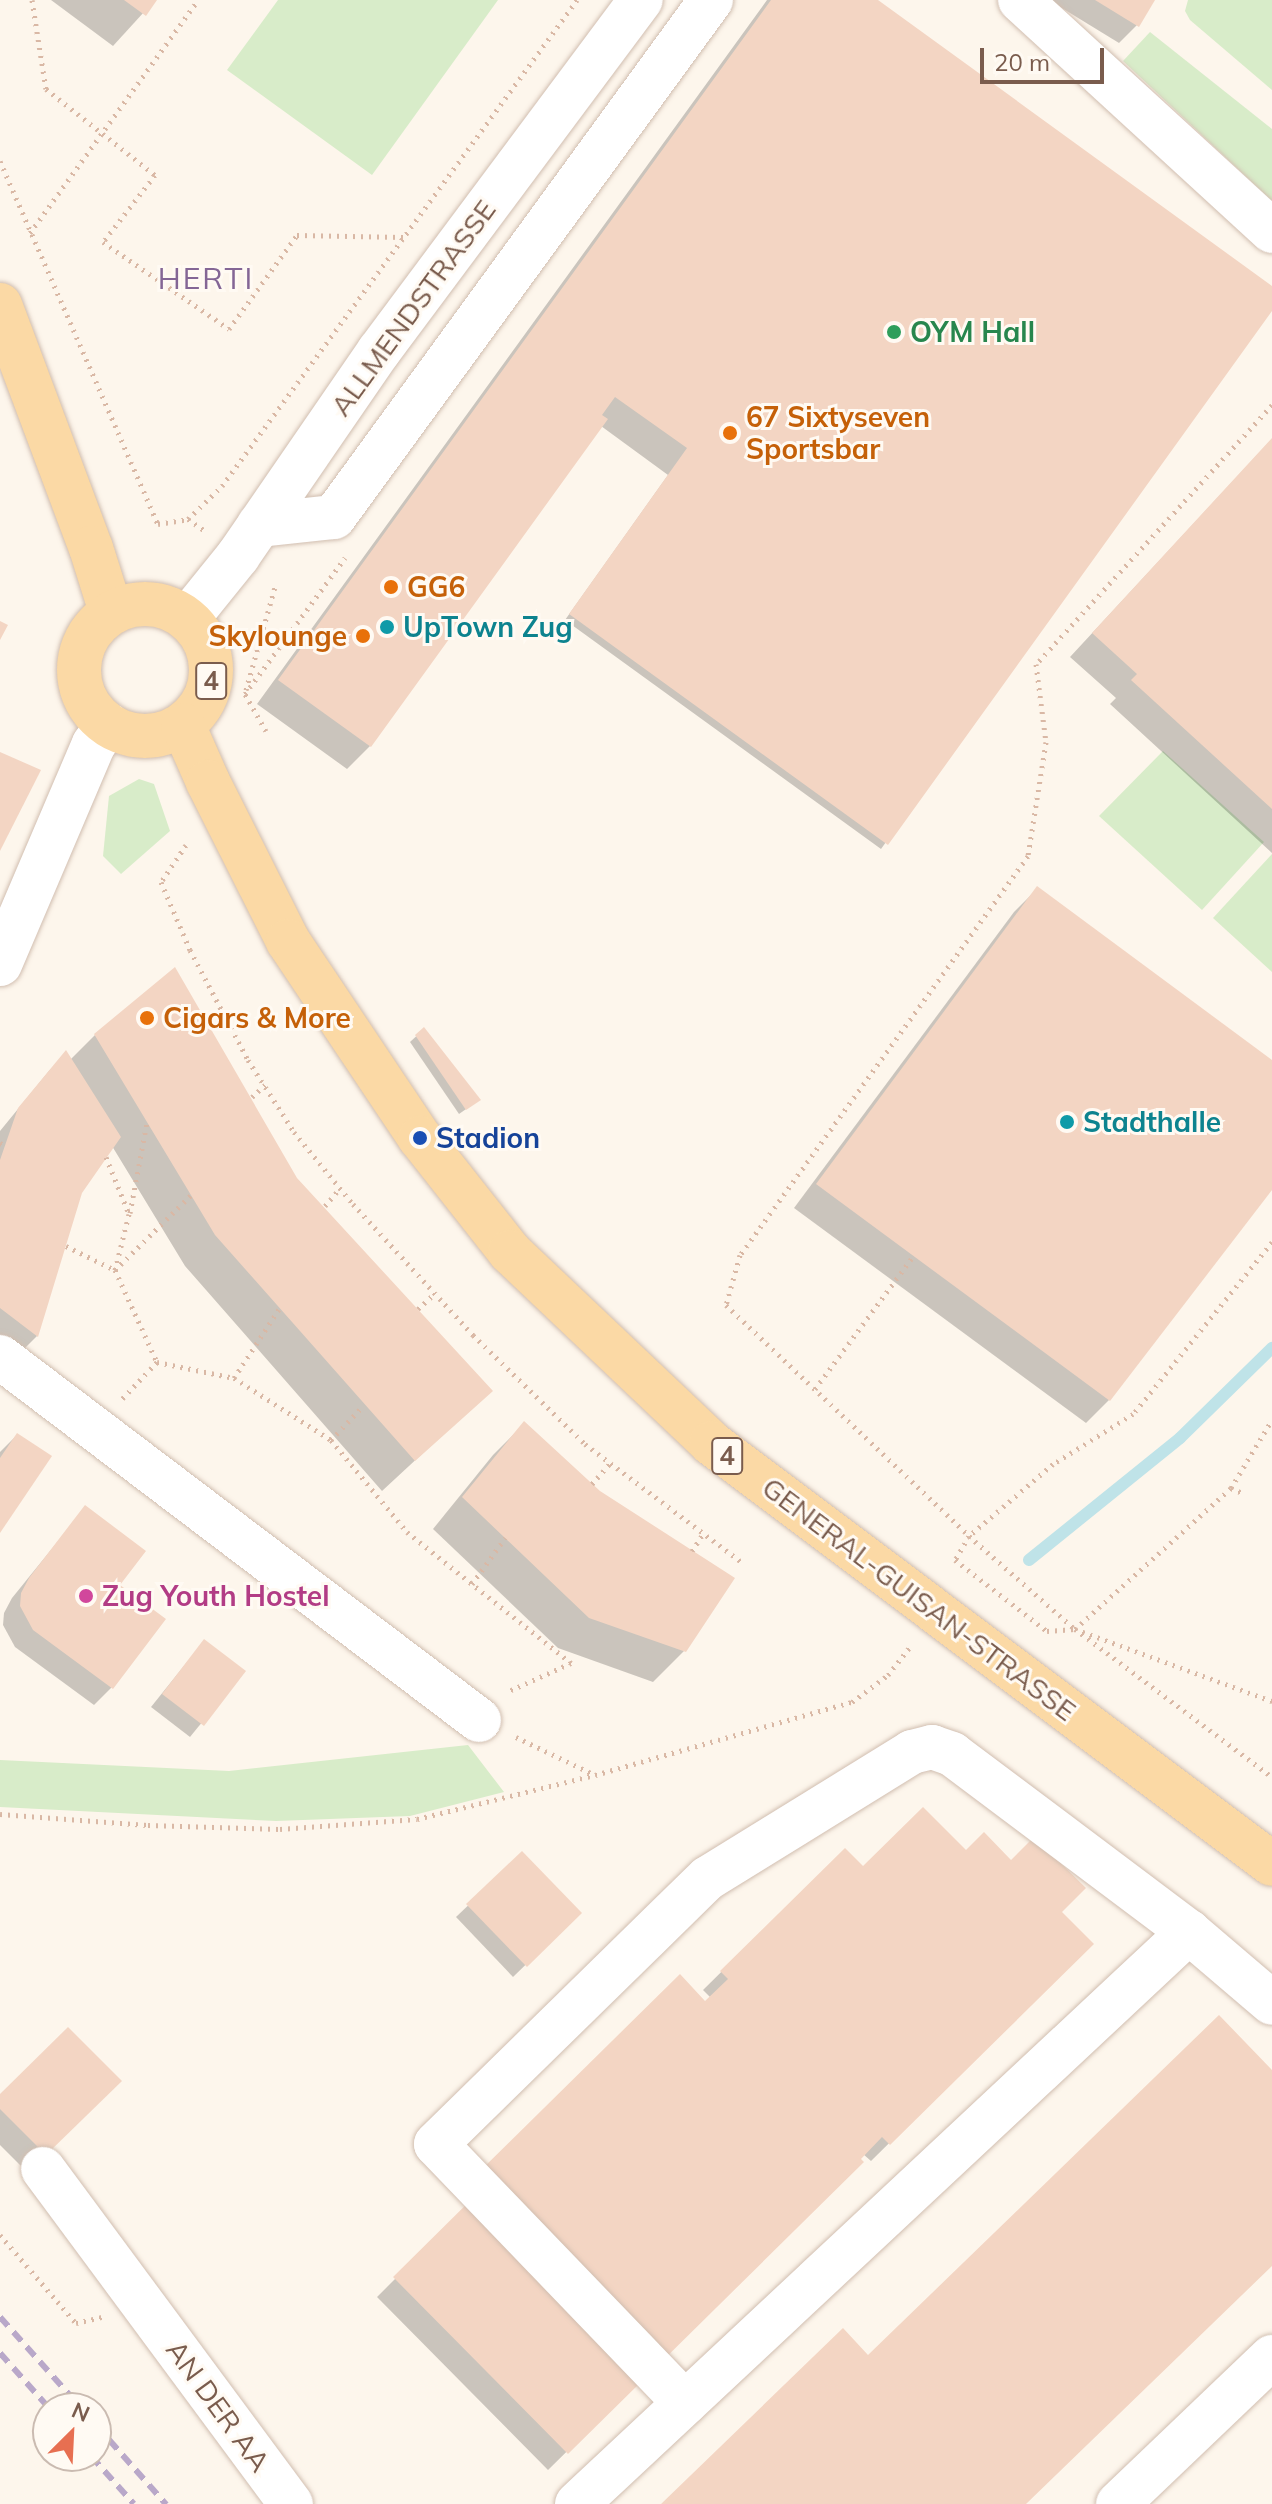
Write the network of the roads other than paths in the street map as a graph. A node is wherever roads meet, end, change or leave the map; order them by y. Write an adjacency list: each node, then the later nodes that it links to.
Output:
1 (641, 0): 6 (street, ALLMENDSTRASSE)
2 (711, 0): 6 (street)
3 (1020, 0): 4 (street)
4 (1272, 231)
5 (0, 305): 7 (main road)
6 (259, 525): 8 (street, ALLMENDSTRASSE)
7 (111, 612): 8 (main road, 4); 9 (main road)
8 (188, 618): 10 (main road, 4)
9 (108, 725): 10 (main road, 4); 11 (street)
10 (183, 725): 14 (main road, GENERAL-GUISAN-STRASSE / 4)
11 (0, 964)
12 (0, 1357): 13 (street)
13 (473, 1715)
14 (1272, 1864)
15 (1189, 1932): 16 (street); 19 (street); 19 (street)
16 (1272, 2003)
17 (43, 2169): 20 (street, AN DER AA)
18 (1272, 2357): 22 (street)
19 (685, 2403): 21 (street)
20 (291, 2504)
21 (577, 2504)
22 (1118, 2504)

